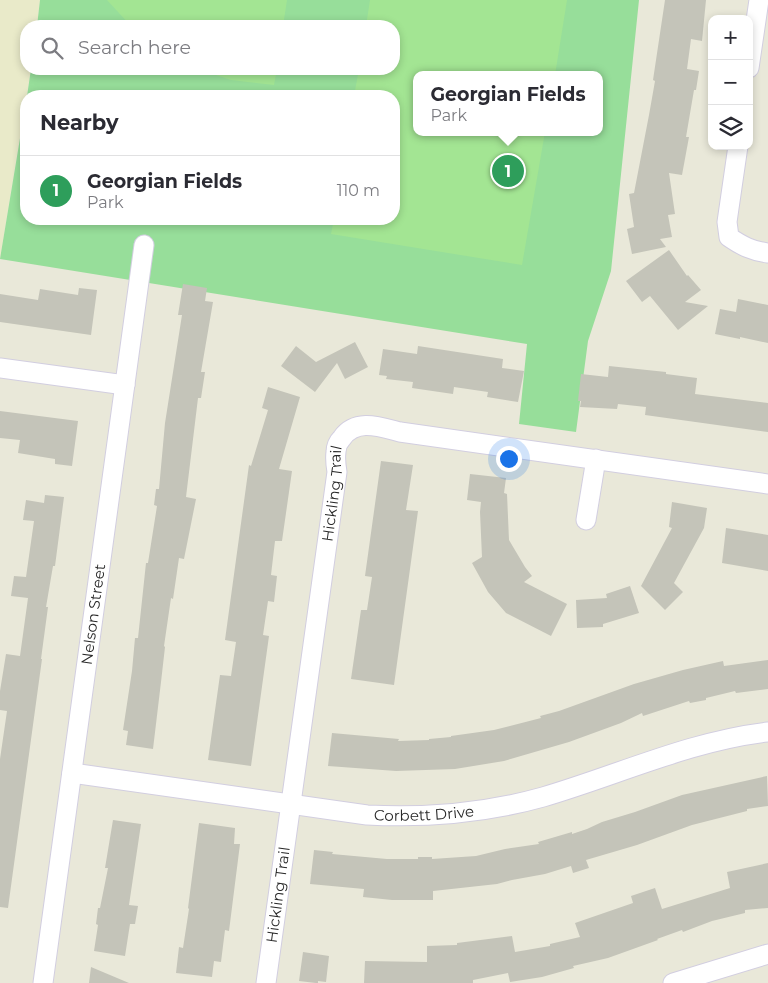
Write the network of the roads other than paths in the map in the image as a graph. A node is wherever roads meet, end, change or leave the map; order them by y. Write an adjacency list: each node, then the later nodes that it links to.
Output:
1 (759, 0): 2 (street)
2 (750, 60)
3 (737, 150): 5 (street)
4 (144, 245): 7 (street, Nelson Street)
5 (768, 253)
6 (0, 368): 7 (street)
7 (125, 386): 12 (street, Nelson Street)
8 (596, 460): 9 (street, Hickling Trail); 10 (street); 13 (street, Hickling Trail)
9 (768, 484)
10 (586, 520)
11 (768, 732): 13 (street, Corbett Drive)
12 (72, 773): 13 (street, Corbett Drive); 15 (street, Nelson Street)
13 (291, 804): 16 (street, Hickling Trail)
14 (768, 954): 17 (street)
15 (43, 983)
16 (266, 983)
17 (673, 983)

